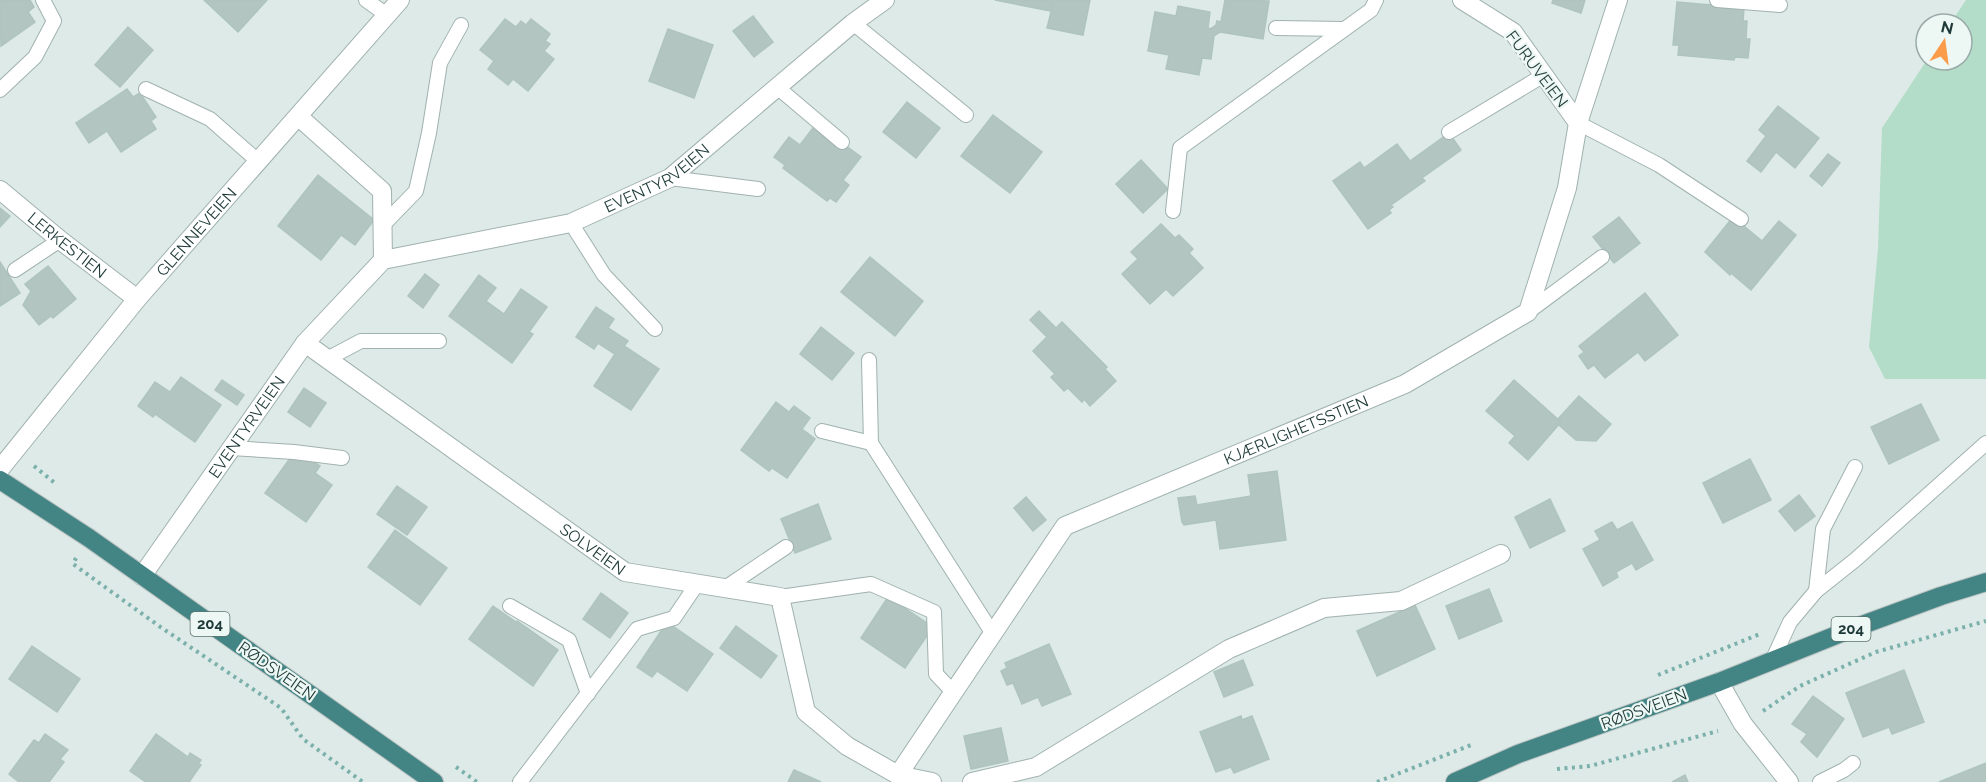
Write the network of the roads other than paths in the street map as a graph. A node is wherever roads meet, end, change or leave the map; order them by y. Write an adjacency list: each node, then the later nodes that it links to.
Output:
1 (43, 0): 18 (lane)
2 (366, 0): 10 (lane)
3 (400, 0): 10 (street, GLENNEVEIEN)
4 (885, 0): 11 (street, EVENTYRVEIEN)
5 (1376, 0): 14 (lane)
6 (1462, 0): 15 (street, FURUVEIEN)
7 (1618, 0): 21 (street)
8 (1718, 0): 9 (lane)
9 (1780, 5)
10 (387, 15): 20 (street, GLENNEVEIEN)
11 (853, 23): 16 (street, EVENTYRVEIEN); 19 (lane)
12 (461, 26): 31 (lane)
13 (1276, 28): 14 (lane)
14 (1344, 29): 28 (lane)
15 (1544, 75): 21 (street, FURUVEIEN); 22 (lane)
16 (777, 87): 23 (lane); 25 (street, EVENTYRVEIEN)
17 (146, 89): 24 (lane)
18 (0, 90)
19 (966, 115)
20 (299, 117): 24 (street, GLENNEVEIEN); 31 (street)
21 (1578, 123): 29 (lane); 37 (street)
22 (1449, 132)
23 (842, 142)
24 (259, 162): 36 (street, GLENNEVEIEN)
25 (670, 178): 26 (lane); 30 (street, EVENTYRVEIEN)
26 (758, 189)
27 (0, 190): 32 (street, LERKESTIEN)
28 (1173, 211)
29 (1741, 219)
30 (571, 223): 34 (street, EVENTYRVEIEN); 38 (lane)
31 (382, 225): 34 (street)
32 (60, 240): 35 (lane); 36 (street, LERKESTIEN)
33 (1602, 257): 37 (lane)
34 (383, 260): 40 (street, EVENTYRVEIEN)
35 (15, 270)
36 (137, 299): 49 (street, GLENNEVEIEN)
37 (1528, 312): 60 (street, KJÆRLIGHETSSTIEN)
38 (655, 329)
39 (438, 341): 41 (lane)
40 (305, 343): 41 (street, SOLVEIEN); 46 (street, EVENTYRVEIEN)
41 (327, 359): 55 (street, SOLVEIEN)
42 (869, 360): 44 (lane)
43 (822, 431): 44 (lane)
44 (871, 443): 60 (lane)
45 (1986, 443): 57 (lane)
46 (231, 448): 47 (lane); 53 (street, EVENTYRVEIEN)
47 (342, 458)
48 (1855, 467): 57 (lane)
49 (0, 469)
50 (0, 480): 53 (highway, RØDSVEIEN / 204)
51 (786, 547): 56 (lane)
52 (1501, 554): 70 (street)
53 (142, 576): 67 (highway, RØDSVEIEN / 204)
54 (1986, 582): 61 (highway, 204)
55 (698, 584): 56 (street, SOLVEIEN); 64 (lane)
56 (725, 588): 58 (street, SOLVEIEN)
57 (1816, 591): 61 (lane)
58 (780, 597): 63 (lane); 66 (street)
59 (510, 606): 64 (lane)
60 (993, 634): 63 (street, KJÆRLIGHETSSTIEN)
61 (1773, 659): 62 (highway, 204)
62 (1719, 682): 71 (highway, RØDSVEIEN / 204); 72 (street)
63 (954, 693): 66 (street, KJÆRLIGHETSSTIEN)
64 (588, 694): 68 (lane)
65 (1853, 763): 73 (lane)
66 (897, 778): 69 (street)
67 (434, 782)
68 (520, 782)
69 (932, 782)
70 (972, 782)
71 (1455, 782)
72 (1789, 782)
73 (1820, 782)

